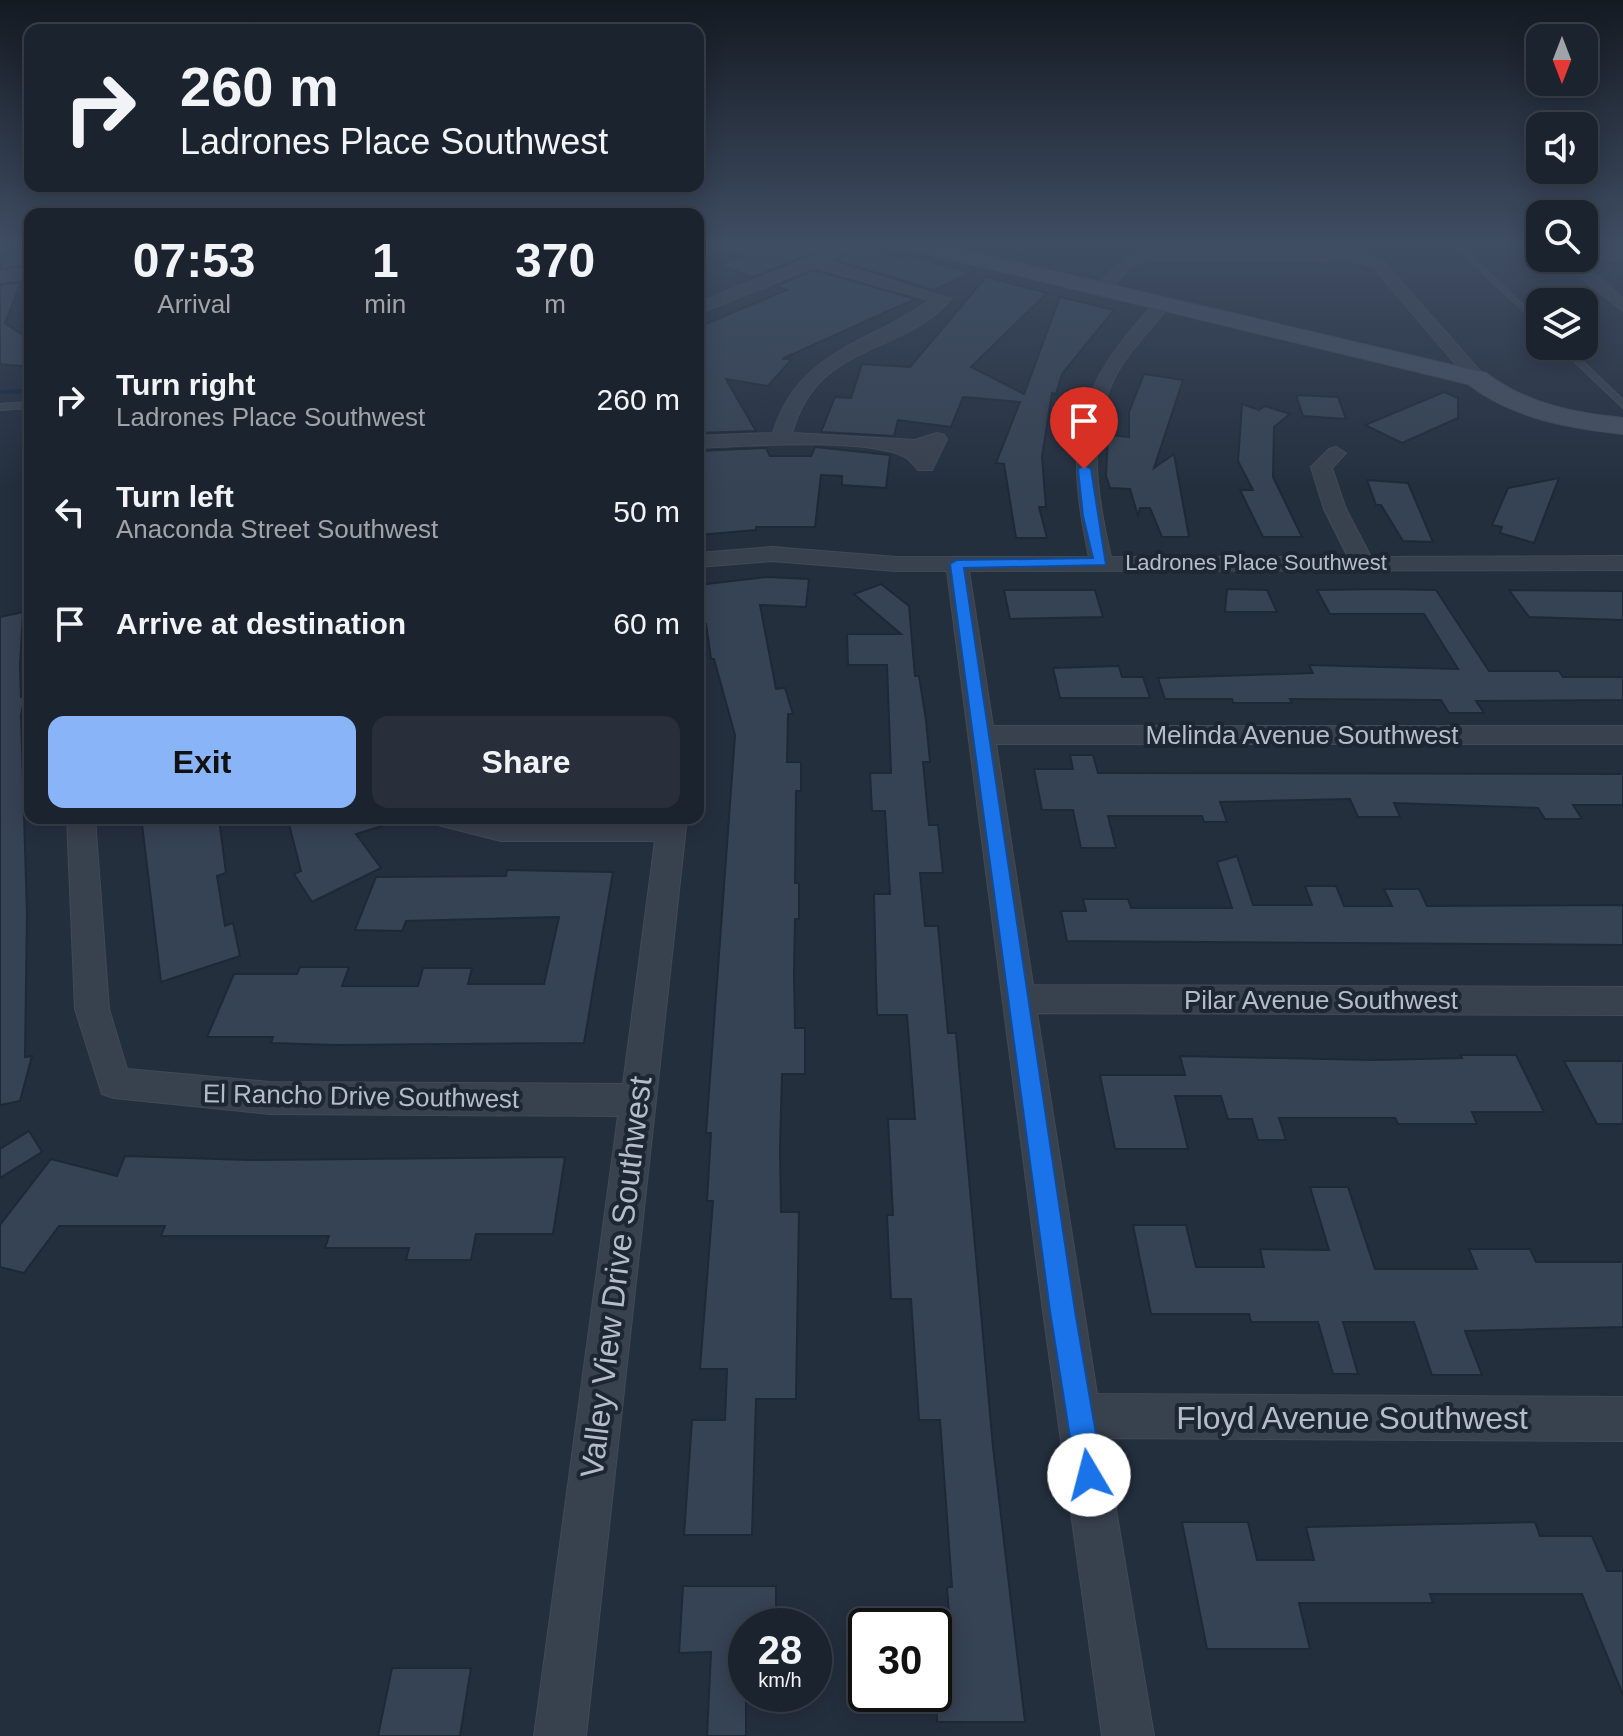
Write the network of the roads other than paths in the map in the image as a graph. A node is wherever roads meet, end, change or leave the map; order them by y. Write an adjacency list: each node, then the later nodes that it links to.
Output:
1 (902, 326): 11 (street)
2 (1143, 326): 17 (street)
3 (1253, 326): 6 (street)
4 (1432, 326): 6 (street)
5 (1576, 360): 8 (lane)
6 (1477, 378): 10 (street)
7 (24, 405): 9 (lane)
8 (1623, 405)
9 (0, 407)
10 (1623, 426)
11 (781, 438): 12 (street); 13 (street)
12 (704, 442)
13 (887, 446)
14 (1336, 453): 16 (street)
15 (704, 560): 19 (street, Ladrones Place Southwest)
16 (1362, 561): 17 (street, Ladrones Place Southwest); 18 (street, Ladrones Place Southwest)
17 (1101, 562): 19 (street, Ladrones Place Southwest)
18 (1623, 563)
19 (957, 564): 20 (street)
20 (980, 735): 21 (street, Melinda Avenue Southwest); 25 (street)
21 (1623, 735)
22 (81, 824): 27 (street, El Rancho Drive Southwest)
23 (472, 824): 24 (street)
24 (672, 825): 27 (street, Valley View Drive Southwest)
25 (1019, 999): 26 (street, Pilar Avenue Southwest); 28 (street)
26 (1623, 1001)
27 (637, 1100): 30 (street, Valley View Drive Southwest)
28 (1081, 1416): 29 (street, Floyd Avenue Southwest); 31 (street)
29 (1623, 1419)
30 (560, 1736)
31 (1128, 1736)

